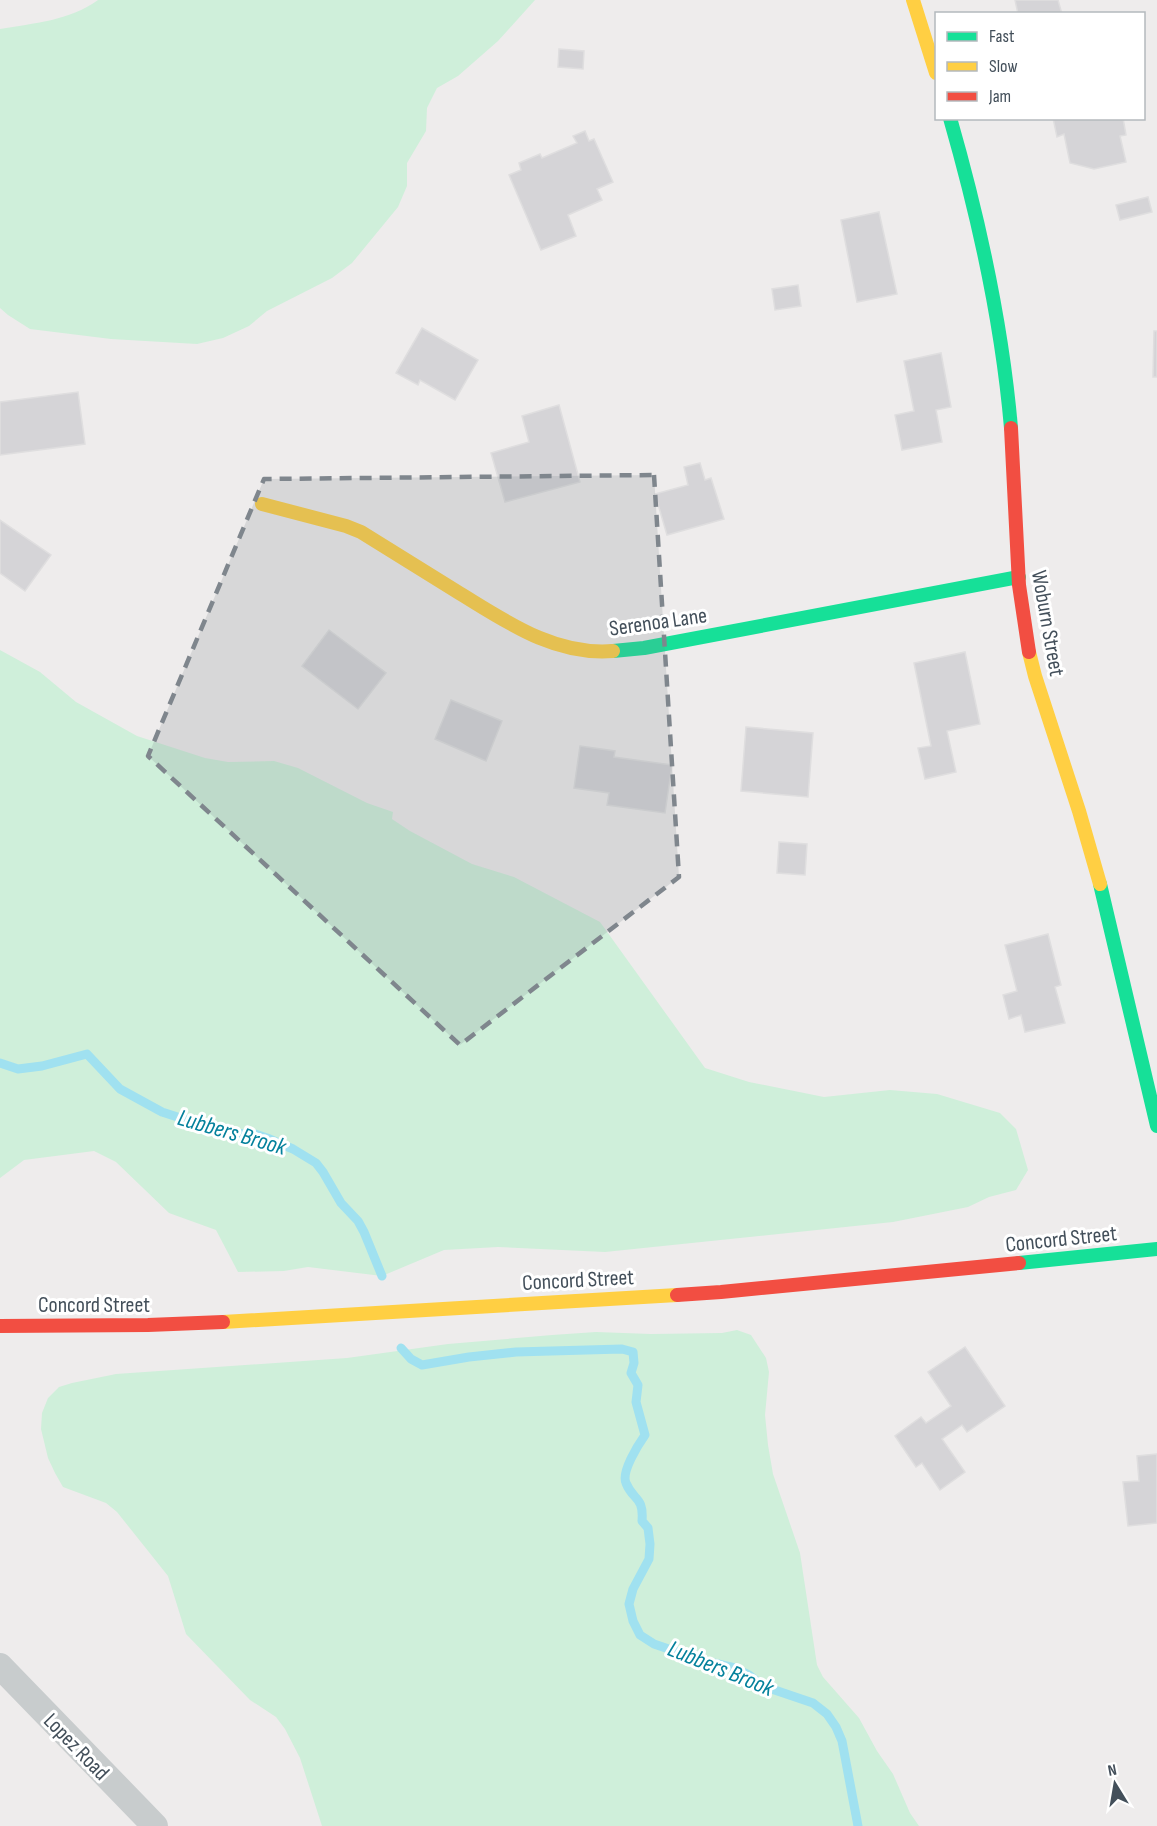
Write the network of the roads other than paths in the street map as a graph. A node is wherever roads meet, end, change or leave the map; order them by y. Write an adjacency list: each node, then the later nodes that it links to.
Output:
1 (913, 0): 2 (street)
2 (935, 70)
3 (951, 120): 5 (street, Woburn Street)
4 (262, 504): 5 (street, Serenoa Lane)
5 (1019, 577): 6 (street, Woburn Street)
6 (1157, 1126)
7 (1157, 1249): 8 (street, Concord Street)
8 (0, 1326)
9 (0, 1666): 10 (street, Lopez Road)
10 (155, 1826)

